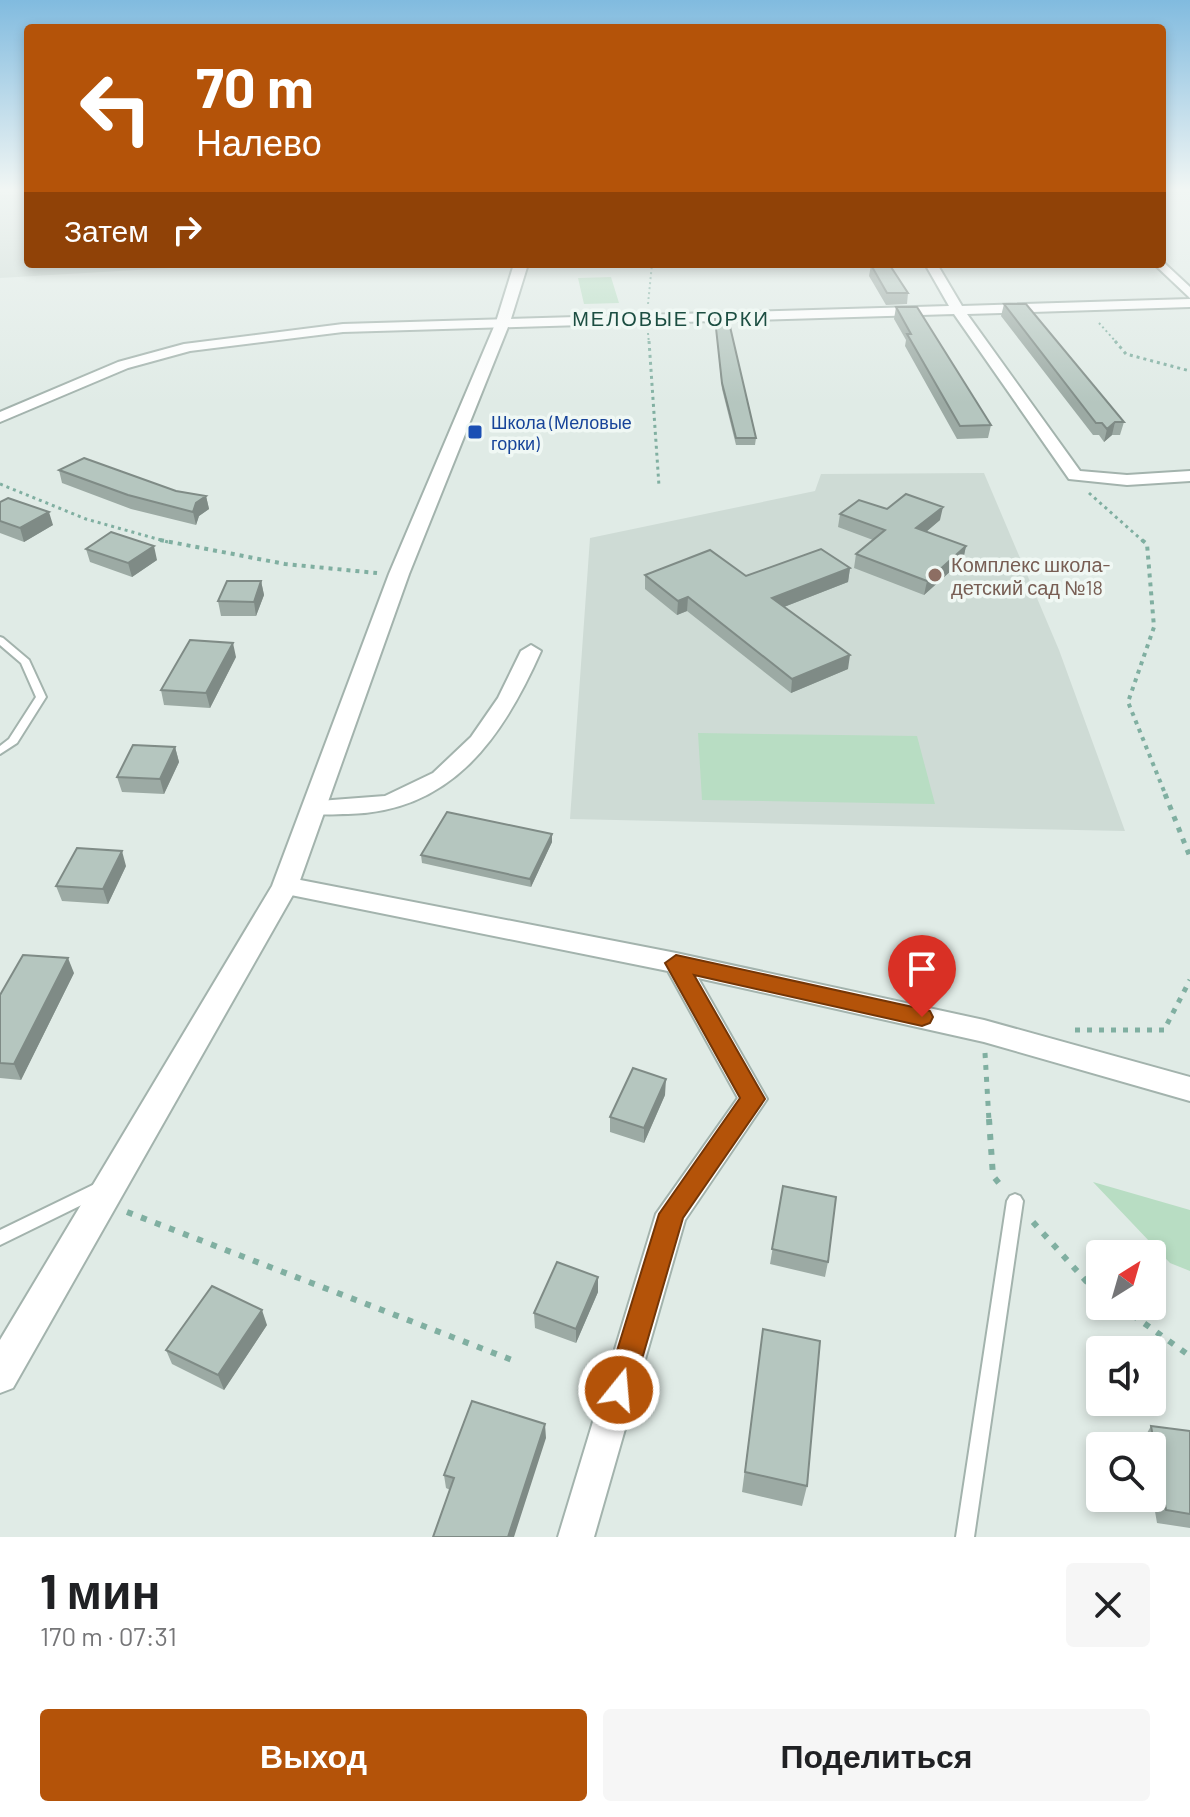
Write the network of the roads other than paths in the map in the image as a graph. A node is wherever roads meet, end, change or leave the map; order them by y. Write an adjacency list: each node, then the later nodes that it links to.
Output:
1 (520, 268): 7 (street)
2 (933, 268): 6 (street)
3 (1164, 268): 4 (street)
4 (1190, 294)
5 (1190, 303): 6 (street)
6 (957, 309): 7 (street); 9 (street)
7 (503, 322): 8 (street); 13 (street)
8 (0, 417)
9 (1190, 476)
10 (0, 640): 12 (lane)
11 (531, 651): 13 (street)
12 (0, 751)
13 (314, 807): 14 (street)
14 (285, 886): 15 (street); 17 (street)
15 (676, 963): 16 (street); 21 (street)
16 (1190, 1089)
17 (109, 1191): 19 (lane); 20 (street)
18 (1015, 1201): 22 (lane)
19 (0, 1238)
20 (0, 1375)
21 (576, 1537)
22 (965, 1537)

